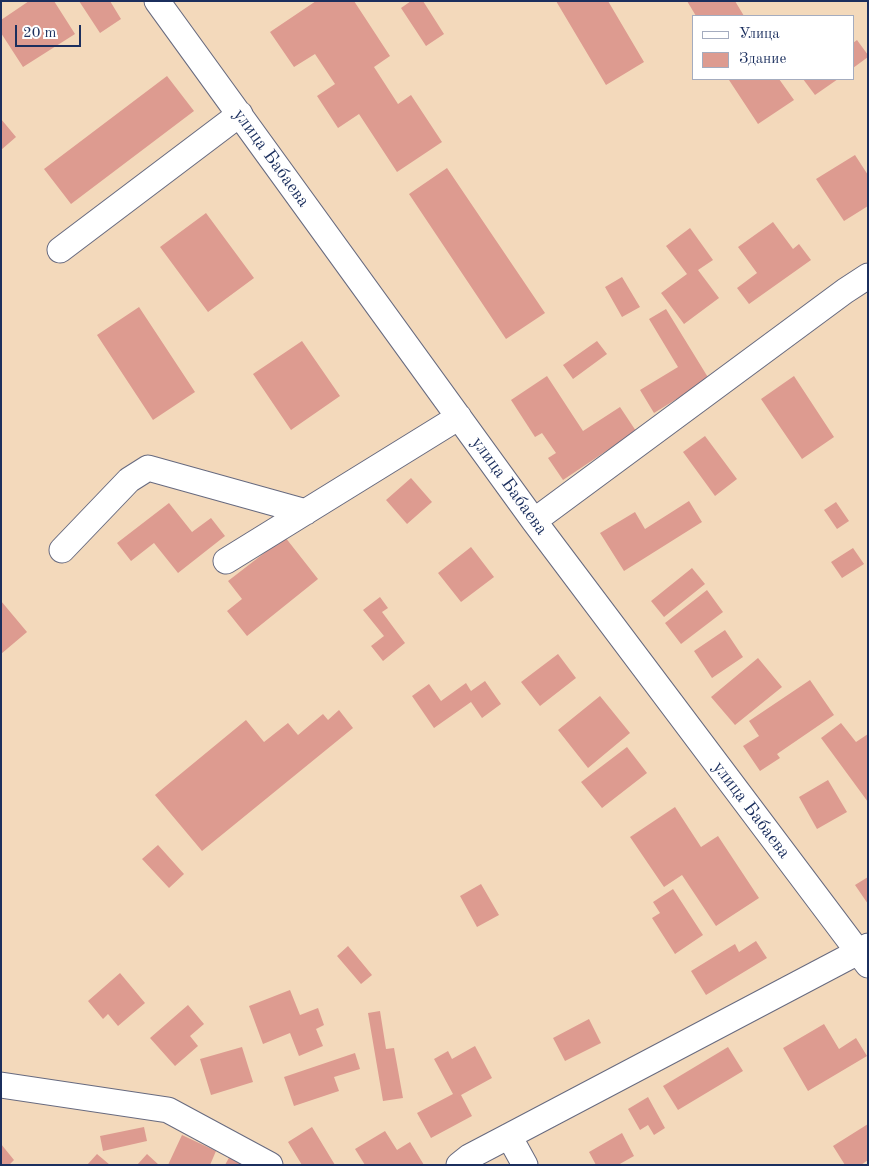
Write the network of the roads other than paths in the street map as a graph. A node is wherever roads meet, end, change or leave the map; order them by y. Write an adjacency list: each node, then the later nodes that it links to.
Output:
1 (157, 1): 2 (street, улица Бабаева)
2 (240, 114): 3 (street); 5 (street, улица Бабаева)
3 (60, 250)
4 (868, 276): 7 (street)
5 (459, 417): 6 (street); 7 (street, улица Бабаева)
6 (306, 512): 8 (street); 9 (street)
7 (534, 521): 10 (street, улица Бабаева)
8 (62, 550)
9 (226, 561)
10 (865, 954): 12 (street)
11 (1, 1085): 13 (street)
12 (509, 1136): 14 (street); 15 (street)
13 (270, 1165)
14 (459, 1165)
15 (525, 1165)

